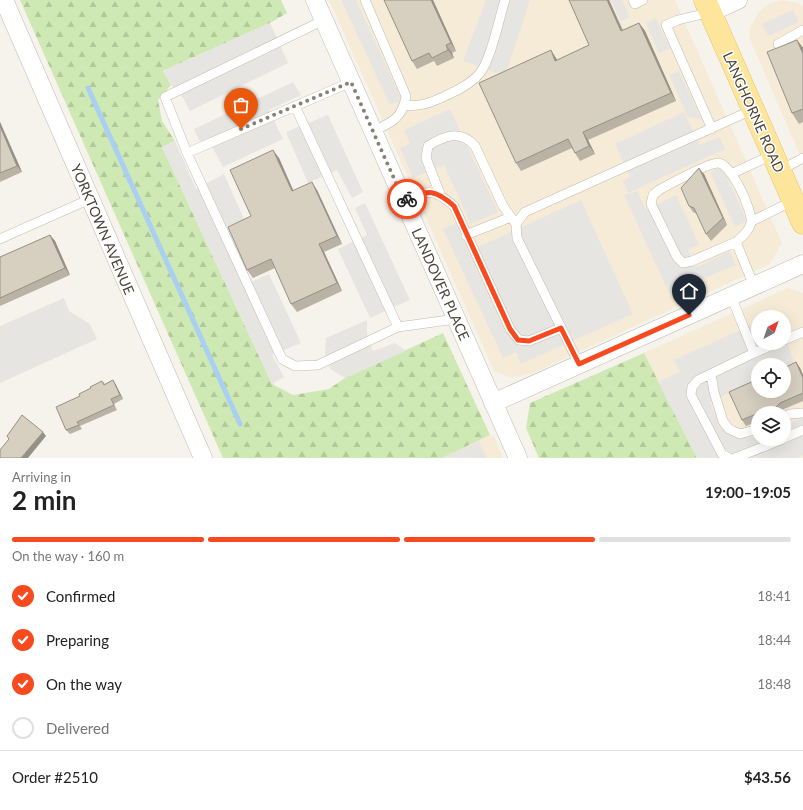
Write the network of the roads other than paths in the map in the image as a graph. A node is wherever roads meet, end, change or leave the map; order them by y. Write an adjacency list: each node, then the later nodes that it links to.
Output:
1 (4, 0): 23 (street, YORKTOWN AVENUE)
2 (315, 0): 9 (street, LANDOVER PLACE)
3 (365, 0): 13 (lane)
4 (504, 0): 13 (lane)
5 (633, 0): 6 (lane)
6 (643, 0)
7 (738, 0): 8 (street)
8 (708, 6): 15 (main road, LANGHORNE ROAD); 16 (lane)
9 (324, 20): 12 (street, LANDOVER PLACE); 18 (lane)
10 (803, 30): 11 (lane)
11 (778, 44)
12 (351, 82): 14 (lane); 17 (street, LANDOVER PLACE)
13 (405, 100): 17 (lane)
14 (295, 106): 18 (lane); 36 (lane)
15 (752, 110): 16 (lane); 20 (main road, LANGHORNE ROAD)
16 (712, 129): 26 (lane)
17 (373, 131): 24 (street, LANDOVER PLACE)
18 (187, 153): 36 (lane)
19 (803, 158): 20 (lane)
20 (776, 163): 21 (lane); 25 (main road, LANGHORNE ROAD)
21 (732, 173): 27 (lane); 31 (lane)
22 (440, 194): 24 (lane); 26 (lane); 29 (lane)
23 (90, 199): 30 (lane); 52 (street, YORKTOWN AVENUE)
24 (404, 201): 35 (street, LANDOVER PLACE)
25 (793, 201): 27 (lane); 28 (main road, LANGHORNE ROAD)
26 (513, 220): 29 (lane); 37 (lane)
27 (752, 221): 31 (lane)
28 (803, 224)
29 (466, 235): 37 (lane)
30 (0, 239)
31 (736, 242): 33 (lane)
32 (803, 264): 33 (street)
33 (754, 286): 34 (street)
34 (730, 296): 41 (lane); 42 (street)
35 (456, 320): 36 (lane); 44 (street, LANDOVER PLACE)
36 (398, 327)
37 (561, 328): 42 (lane)
38 (803, 332): 39 (lane)
39 (791, 337)
40 (761, 350): 41 (lane)
41 (754, 353): 43 (lane)
42 (579, 364): 44 (street)
43 (711, 374): 48 (lane); 53 (lane)
44 (493, 403): 51 (street, LANDOVER PLACE)
45 (803, 413): 46 (lane)
46 (791, 414)
47 (803, 430): 49 (lane)
48 (751, 431)
49 (791, 435)
50 (765, 446): 54 (lane)
51 (514, 457)
52 (203, 458)
53 (729, 458)
54 (735, 458)

